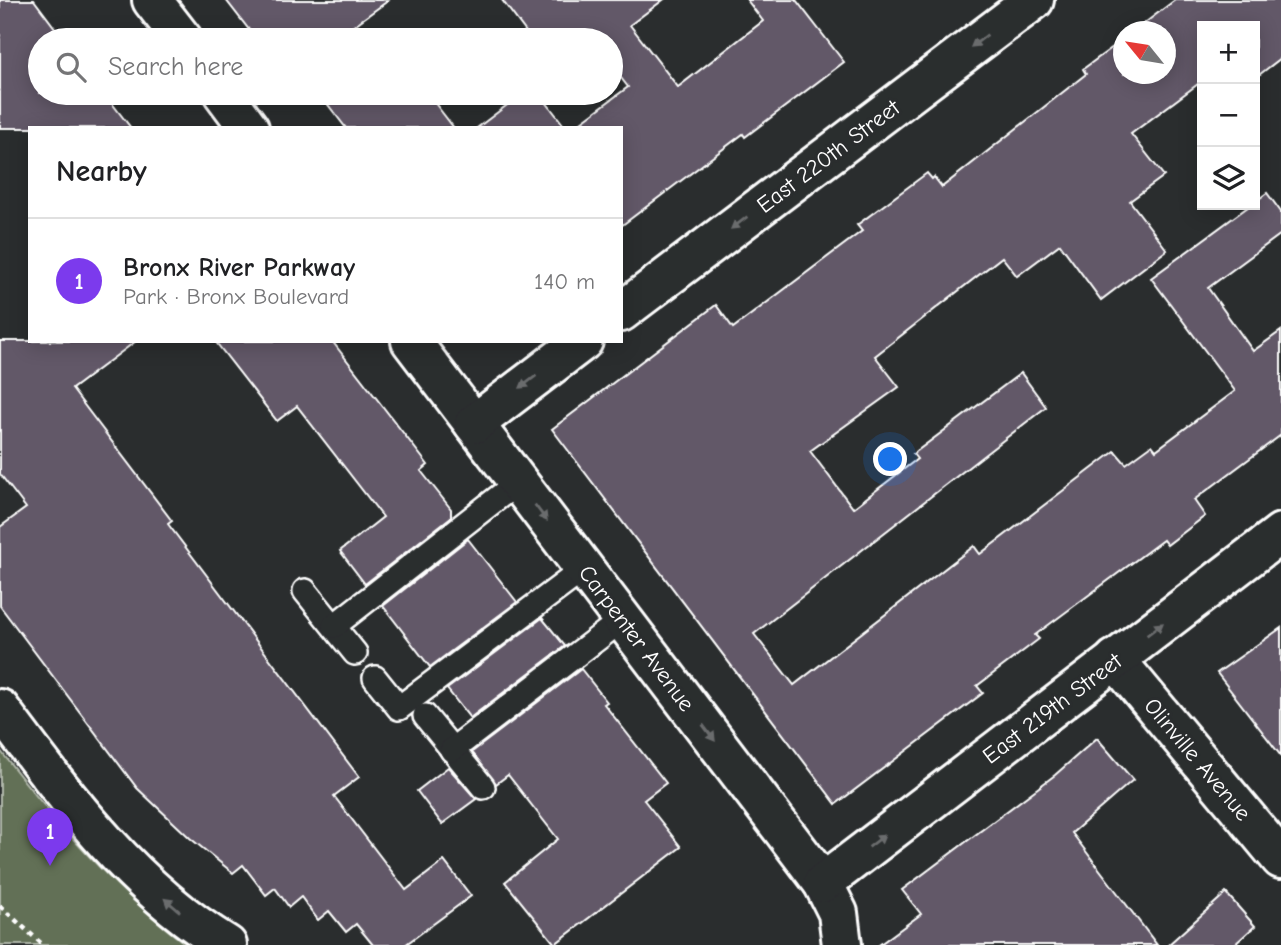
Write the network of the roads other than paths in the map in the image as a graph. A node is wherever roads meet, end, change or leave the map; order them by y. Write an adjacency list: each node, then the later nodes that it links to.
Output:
1 (152, 0): 3 (street)
2 (1034, 0): 6 (street, East 220th Street, one-way to 6)
3 (174, 28)
4 (232, 105): 5 (street)
5 (248, 126)
6 (623, 310)
7 (413, 343): 9 (street, Carpenter Avenue)
8 (580, 343): 9 (street, one-way to 9)
9 (474, 424): 10 (street, Carpenter Avenue)
10 (518, 482): 12 (street, Carpenter Avenue, one-way to 12); 15 (lane)
11 (1281, 533): 17 (street, East 219th Street, one-way to 11)
12 (584, 569): 14 (street, Carpenter Avenue); 18 (lane)
13 (305, 591): 15 (lane)
14 (623, 619): 21 (lane); 24 (street, Carpenter Avenue, one-way to 24)
15 (334, 626): 16 (lane)
16 (355, 653)
17 (1115, 659): 23 (street, Olinville Avenue); 24 (street, East 219th Street, one-way to 17)
18 (375, 678)
19 (0, 709): 25 (street, one-way to 19)
20 (425, 716): 21 (lane)
21 (452, 750): 22 (lane)
22 (483, 787)
23 (1281, 859)
24 (822, 883): 26 (street, Carpenter Avenue)
25 (227, 945)
26 (842, 945)

